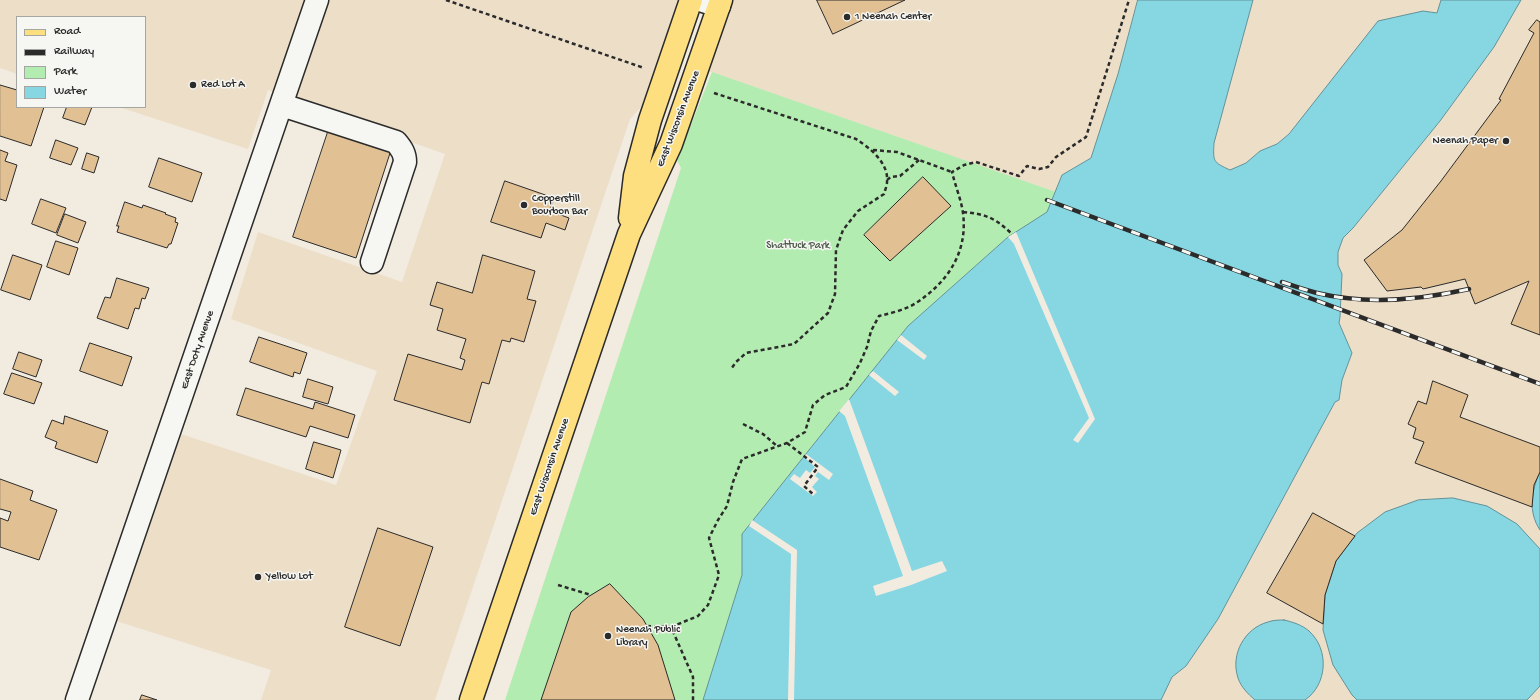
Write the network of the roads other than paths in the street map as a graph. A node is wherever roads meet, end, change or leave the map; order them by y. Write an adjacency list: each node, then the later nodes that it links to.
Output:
1 (317, 0): 4 (street, East Doty Avenue)
2 (691, 0): 5 (main road, East Wisconsin Avenue)
3 (713, 2): 5 (main road, East Wisconsin Avenue)
4 (282, 105): 6 (street); 7 (street, East Doty Avenue)
5 (629, 234): 8 (main road, East Wisconsin Avenue)
6 (372, 262)
7 (77, 700)
8 (471, 700)

